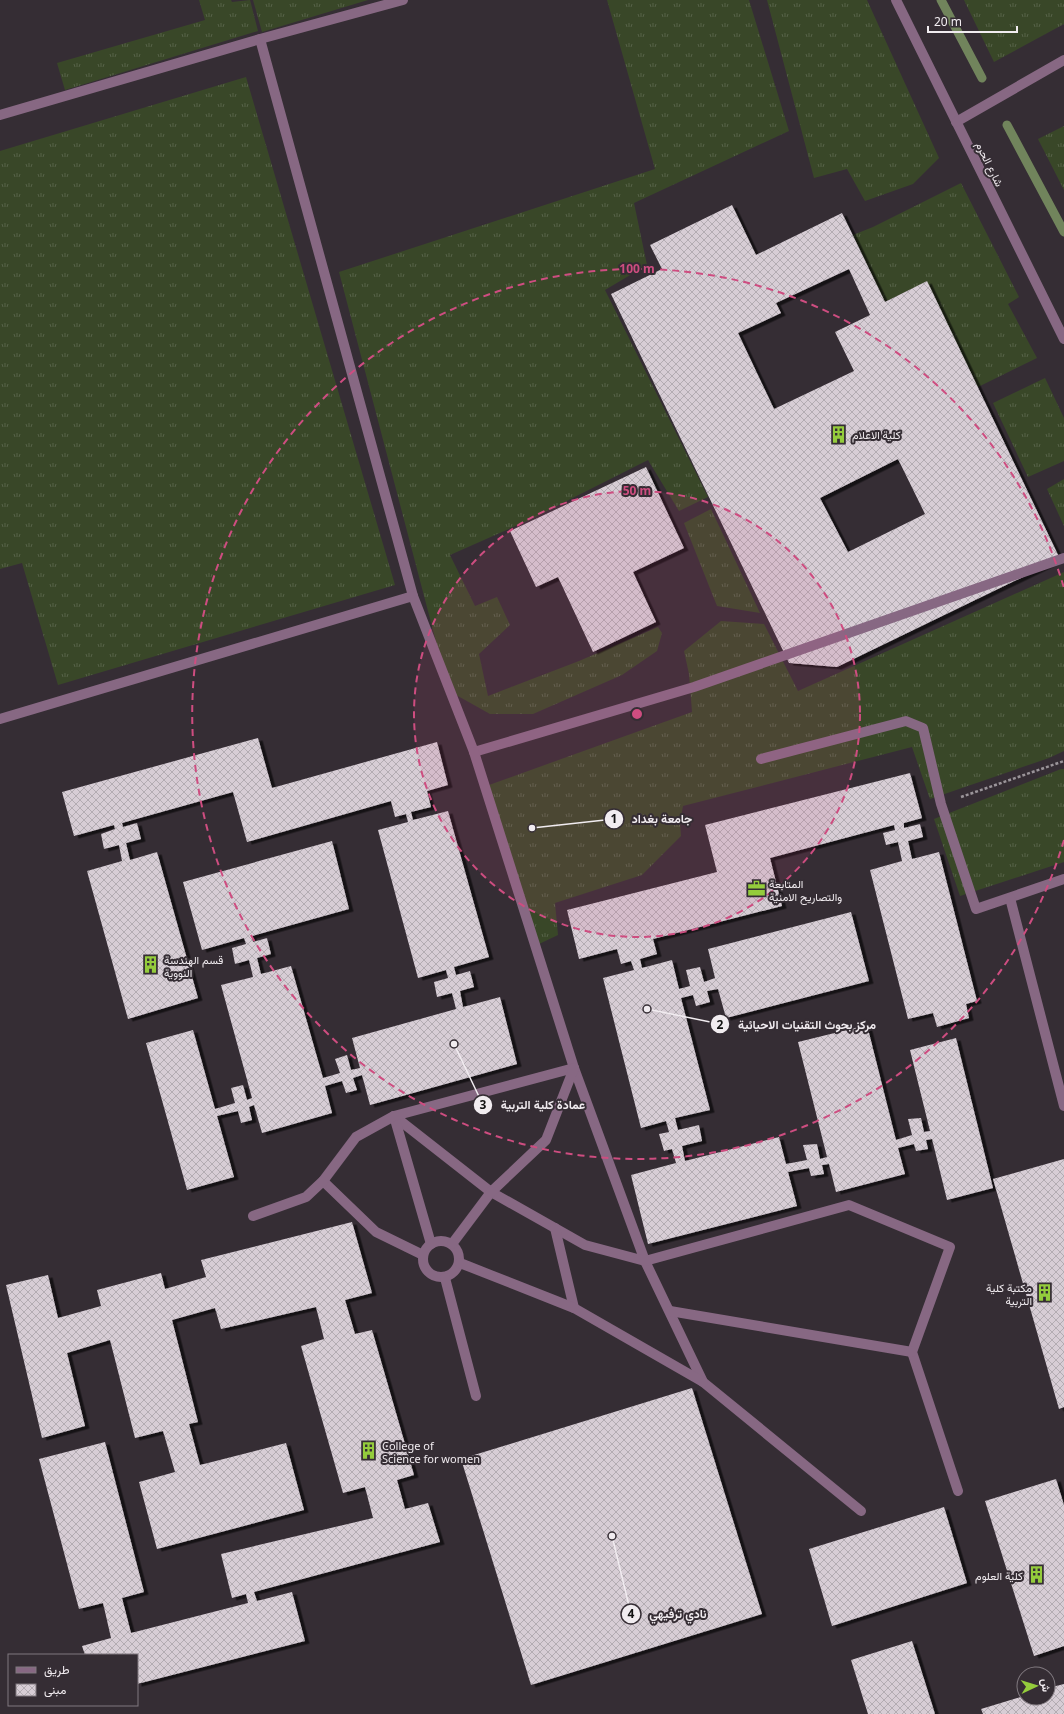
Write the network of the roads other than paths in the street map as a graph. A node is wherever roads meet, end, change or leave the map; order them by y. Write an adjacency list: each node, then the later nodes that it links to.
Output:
1 (403, 0): 3 (street)
2 (896, 0): 6 (street, شارع الحرم)
3 (260, 39): 5 (street); 9 (street)
4 (1064, 60): 6 (street)
5 (0, 115)
6 (956, 122): 7 (street, شارع الحرم)
7 (1064, 339)
8 (1064, 558): 11 (street)
9 (413, 596): 10 (street); 11 (street)
10 (0, 719)
11 (474, 752): 15 (street)
12 (762, 759): 14 (street)
13 (1064, 879): 14 (street)
14 (1010, 898): 16 (street)
15 (574, 1068): 17 (street); 19 (street); 25 (street)
16 (1064, 1106)
17 (394, 1116): 18 (street); 19 (street); 22 (street)
18 (323, 1181): 20 (street); 24 (street)
19 (491, 1192): 21 (street); 23 (street)
20 (253, 1216)
21 (555, 1228): 25 (street); 28 (street)
22 (431, 1244): 23 (street); 24 (street)
23 (452, 1244): 26 (street)
24 (423, 1256): 27 (street)
25 (645, 1261): 29 (street); 30 (street)
26 (460, 1263): 27 (street); 28 (street)
27 (445, 1278): 32 (street)
28 (574, 1308): 31 (street)
29 (670, 1311): 30 (street); 31 (street)
30 (912, 1352): 33 (street)
31 (702, 1382): 34 (street)
32 (476, 1396)
33 (958, 1491)
34 (861, 1511)

